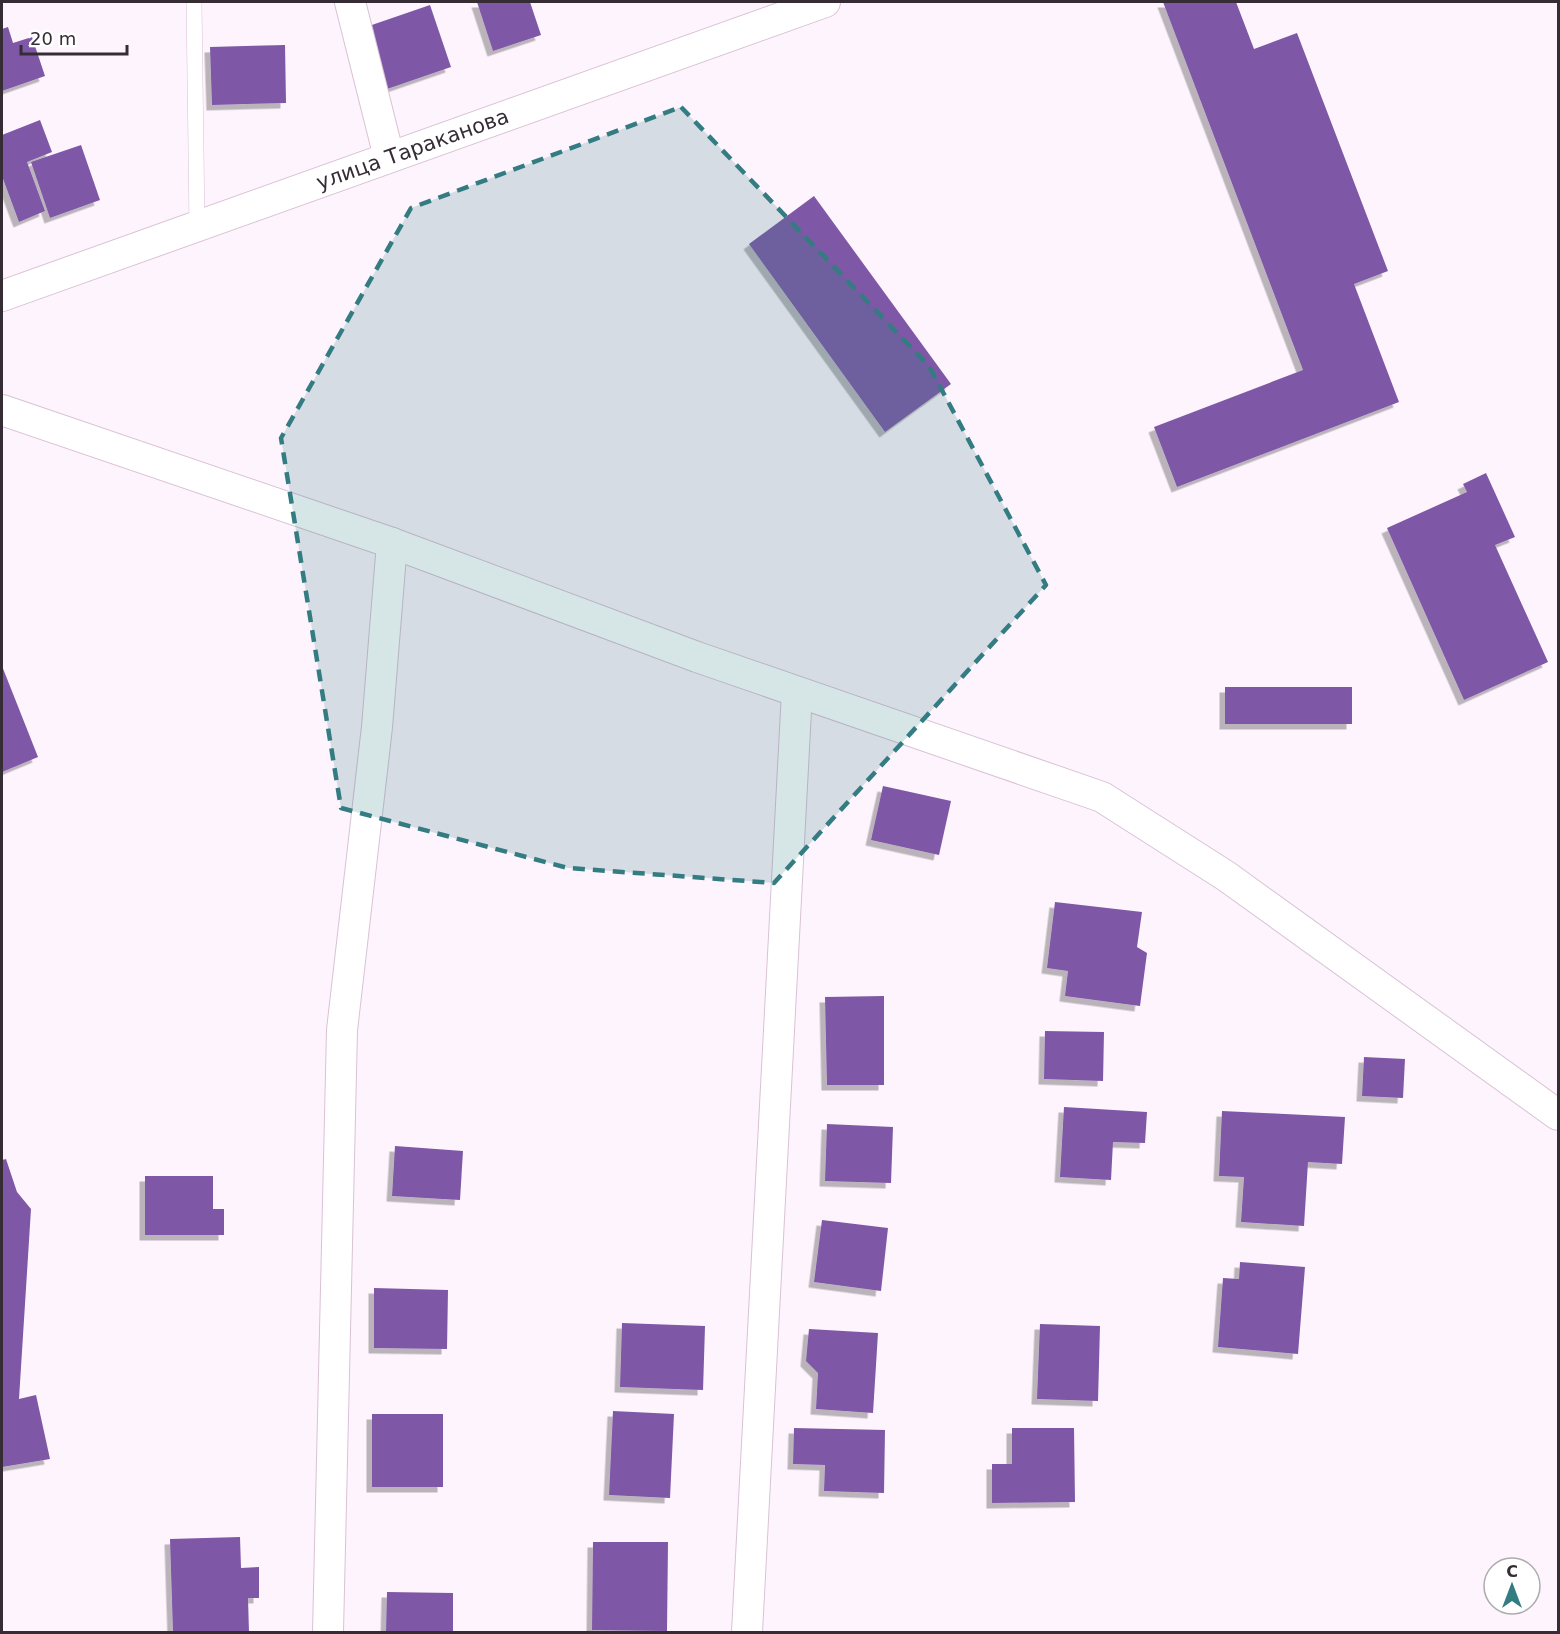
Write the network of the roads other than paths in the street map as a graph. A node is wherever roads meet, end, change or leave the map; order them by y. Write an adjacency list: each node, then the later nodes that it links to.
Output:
1 (194, 2): 6 (lane)
2 (350, 2): 5 (street)
3 (825, 2): 4 (street, улица Тараканова)
4 (783, 9): 5 (street, улица Тараканова)
5 (389, 157): 6 (street, улица Тараканова)
6 (196, 226): 7 (street, улица Тараканова)
7 (3, 289)
8 (2, 410): 9 (street)
9 (392, 543): 10 (street); 12 (street)
10 (797, 692): 11 (street); 13 (street)
11 (1558, 1115)
12 (327, 1632)
13 (747, 1632)

